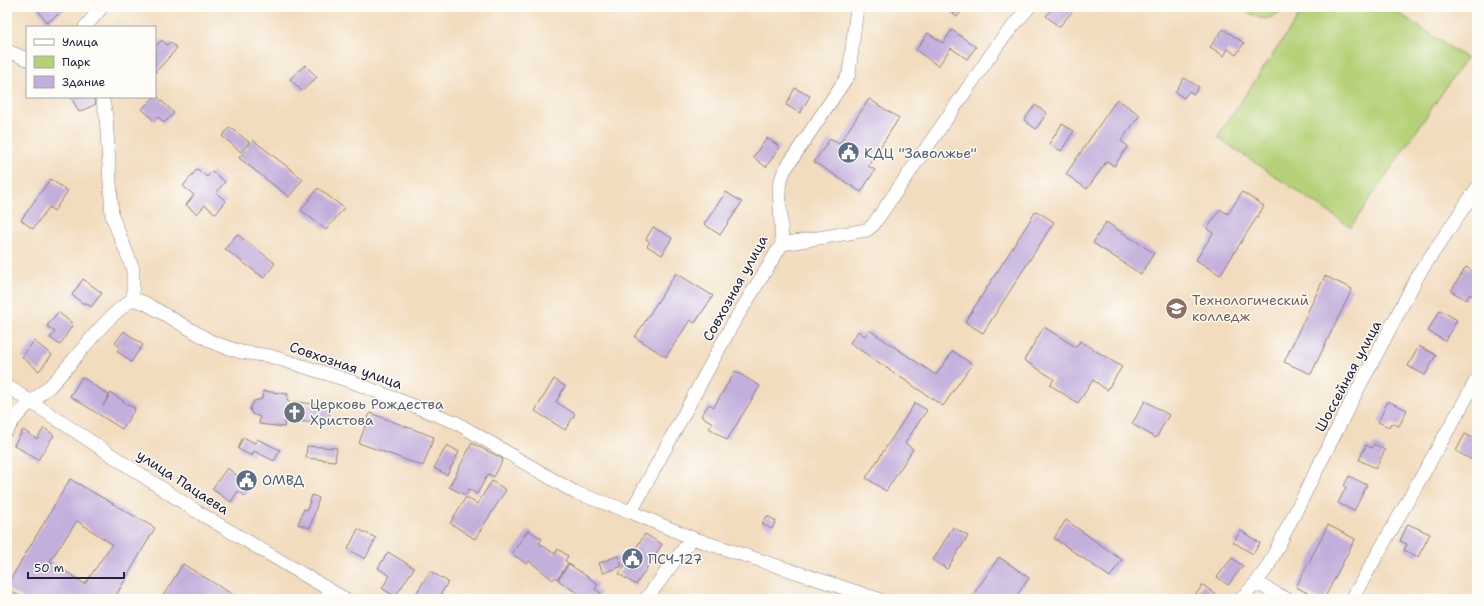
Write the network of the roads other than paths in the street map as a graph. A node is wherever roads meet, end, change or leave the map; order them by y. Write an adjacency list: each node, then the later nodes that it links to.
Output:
1 (102, 7): 4 (street)
2 (857, 7): 9 (street, Совхозная улица)
3 (1029, 7): 9 (street)
4 (86, 26)
5 (7, 51): 6 (street)
6 (26, 59)
7 (102, 98): 10 (street)
8 (1477, 188): 17 (street, Шоссейная улица)
9 (782, 244): 15 (street, Совхозная улица)
10 (133, 299): 13 (street); 15 (street, Совхозная улица)
11 (1477, 379): 23 (street)
12 (7, 386): 13 (street, улица Пацаева)
13 (30, 402): 14 (street); 18 (street, улица Пацаева)
14 (7, 430)
15 (631, 512): 16 (street, Совхозная улица)
16 (692, 538): 19 (street); 20 (street, Совхозная улица)
17 (1256, 584): 21 (street, Шоссейная улица); 22 (street)
18 (345, 599)
19 (646, 599)
20 (878, 599)
21 (1241, 599)
22 (1287, 599)
23 (1352, 599)

